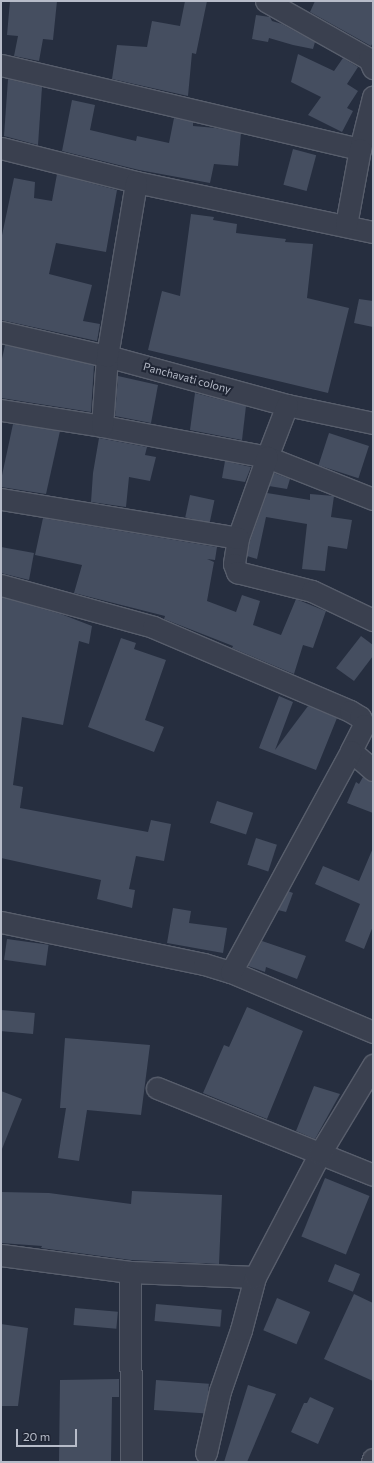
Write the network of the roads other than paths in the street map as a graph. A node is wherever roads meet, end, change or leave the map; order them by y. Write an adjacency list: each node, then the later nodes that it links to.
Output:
1 (266, 1): 3 (street)
2 (1, 64): 6 (street)
3 (373, 68)
4 (373, 97): 6 (street)
5 (1, 148): 7 (street)
6 (360, 149): 8 (street)
7 (136, 182): 8 (street); 11 (street)
8 (346, 225): 9 (street)
9 (373, 232)
10 (1, 332): 11 (street, Panchavati colony)
11 (108, 356): 12 (street, Panchavati colony); 15 (street)
12 (287, 405): 14 (street, Panchavati colony); 16 (street)
13 (1, 410): 15 (street)
14 (373, 423)
15 (102, 426): 16 (street)
16 (267, 458): 18 (street); 19 (street)
17 (1, 499): 19 (street)
18 (373, 499)
19 (238, 538): 21 (street)
20 (1, 585): 22 (street)
21 (373, 620)
22 (351, 751): 23 (street); 25 (street)
23 (373, 770)
24 (1, 922): 25 (street)
25 (230, 972): 26 (street)
26 (373, 1032)
27 (373, 1065): 29 (street)
28 (157, 1088): 29 (street)
29 (320, 1153): 30 (street); 33 (street)
30 (373, 1175)
31 (1, 1255): 32 (street)
32 (130, 1272): 33 (street); 36 (street)
33 (255, 1277): 34 (street)
34 (206, 1453)
35 (373, 1459): 37 (street)
36 (131, 1462)
37 (372, 1462)

